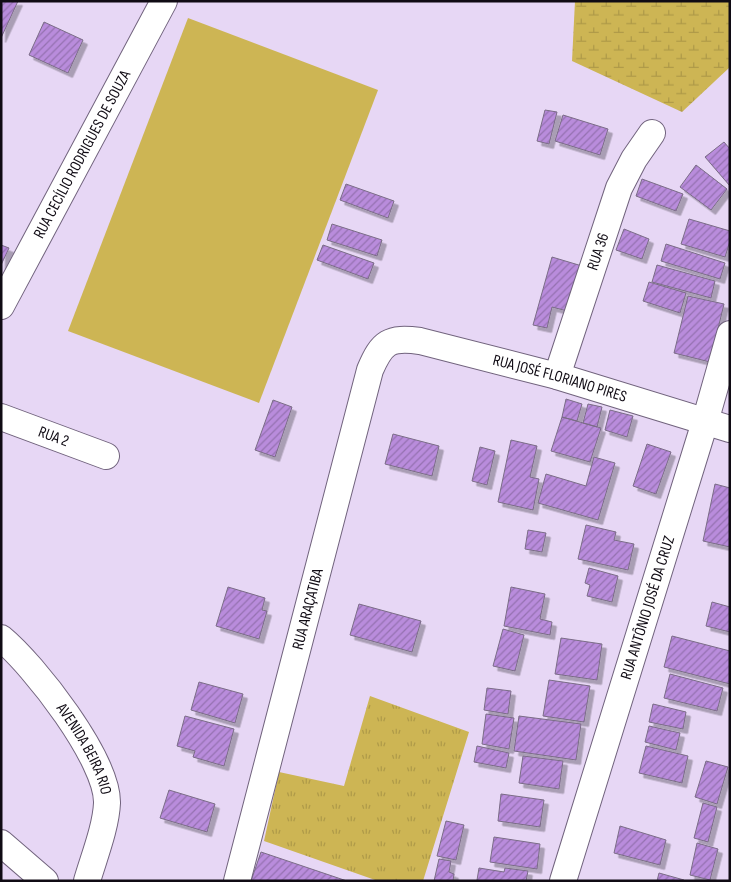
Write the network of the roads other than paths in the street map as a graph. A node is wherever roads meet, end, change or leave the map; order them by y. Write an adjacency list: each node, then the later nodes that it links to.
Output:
1 (164, 1): 3 (street, RUA CECÍLIO RODRIGUES DE SOUZA)
2 (652, 133): 6 (street, RUA 36)
3 (1, 306)
4 (730, 334): 8 (street, RUA ANTÔNIO JOSÉ DA CRUZ)
5 (387, 342): 6 (street, RUA JOSÉ FLORIANO PIRES); 14 (street, RUA ARAÇATIBA)
6 (557, 376): 8 (street, RUA JOSÉ FLORIANO PIRES)
7 (1, 416): 9 (street, RUA 2)
8 (718, 425): 15 (street, RUA ANTÔNIO JOSÉ DA CRUZ)
9 (106, 456)
10 (1, 638): 13 (street, AVENIDA BEIRA RIO)
11 (1, 843): 12 (street)
12 (45, 881)
13 (87, 881)
14 (237, 881)
15 (563, 881)

